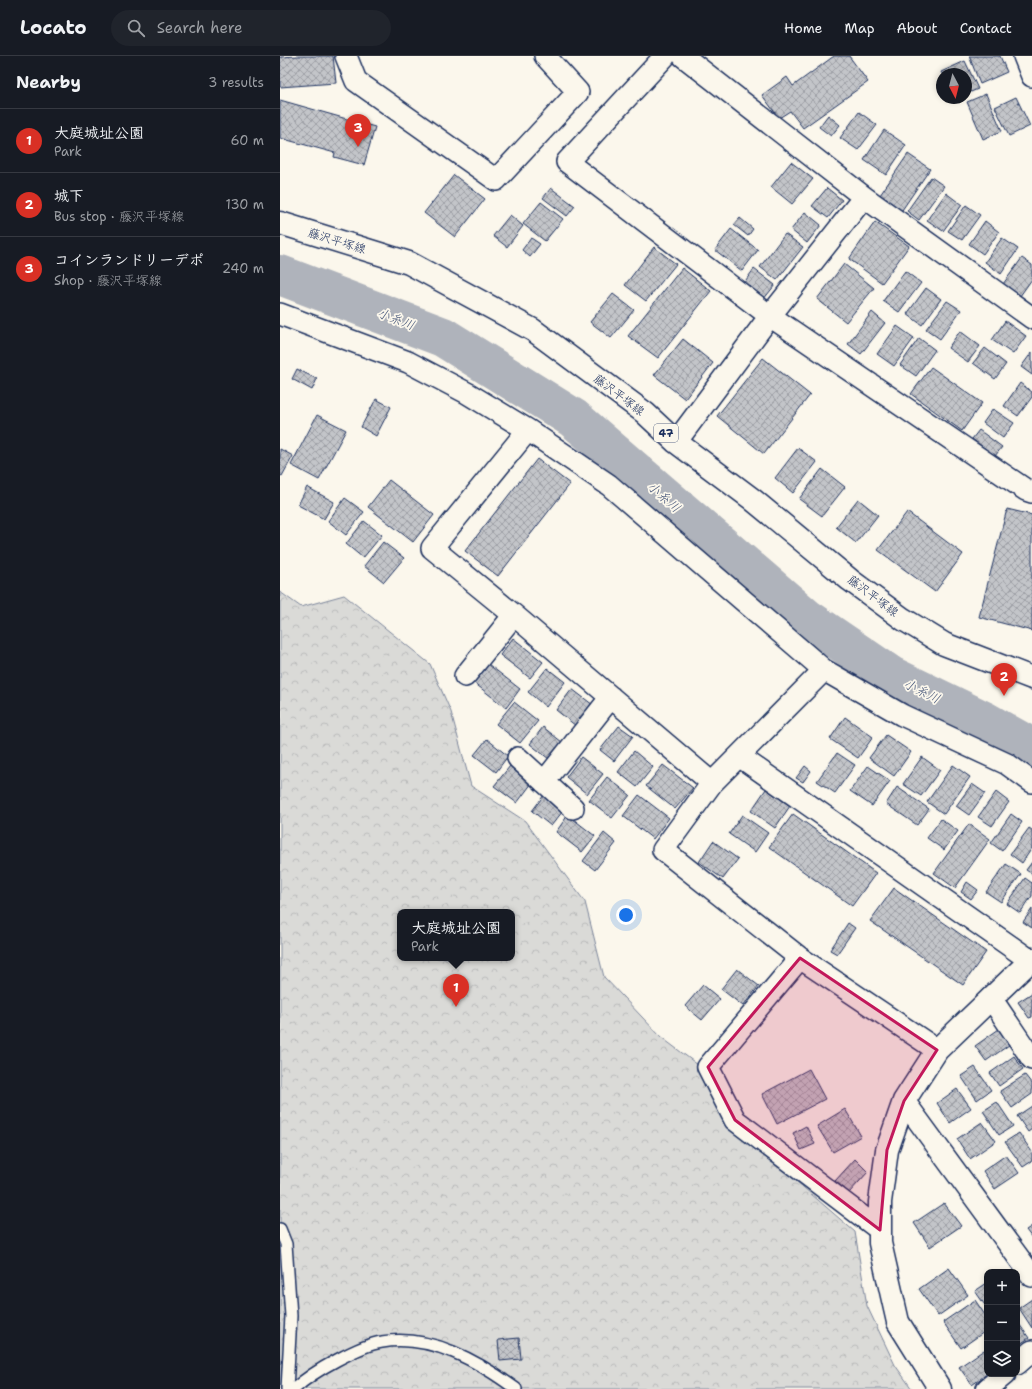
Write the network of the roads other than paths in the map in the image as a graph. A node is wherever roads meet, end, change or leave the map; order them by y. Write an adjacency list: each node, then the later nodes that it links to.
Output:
1 (346, 56): 2 (street)
2 (545, 56)
3 (665, 56): 10 (street)
4 (683, 56): 7 (street)
5 (1024, 56): 6 (street)
6 (1032, 76)
7 (864, 197): 10 (street); 11 (street)
8 (280, 223): 13 (main road, 藤沢平塚線 / 47)
9 (280, 314): 12 (street)
10 (770, 316): 13 (street); 14 (street)
11 (1032, 318)
12 (528, 430): 15 (street); 16 (street)
13 (676, 442): 18 (main road, 藤沢平塚線 / 47)
14 (1030, 487)
15 (514, 615): 17 (street); 19 (street)
16 (824, 670): 20 (street); 23 (street)
17 (465, 676)
18 (1032, 678)
19 (611, 697): 22 (street); 24 (street)
20 (739, 756): 24 (street); 27 (street)
21 (518, 758): 22 (street)
22 (544, 782): 25 (street)
23 (1032, 782)
24 (712, 783): 26 (street)
25 (573, 808)
26 (800, 958): 29 (street); 33 (street)
27 (1031, 960): 28 (main road)
28 (991, 998): 29 (main road); 30 (street)
29 (937, 1050): 31 (main road)
30 (1032, 1059)
31 (904, 1101): 33 (main road); 35 (street)
32 (280, 1229): 34 (lane)
33 (880, 1230): 42 (main road)
34 (283, 1244): 39 (lane)
35 (1032, 1276)
36 (1032, 1351): 37 (street)
37 (1020, 1361)
38 (1001, 1377): 43 (street)
39 (287, 1389)
40 (294, 1389): 41 (lane)
41 (516, 1389)
42 (940, 1389)
43 (987, 1389)

